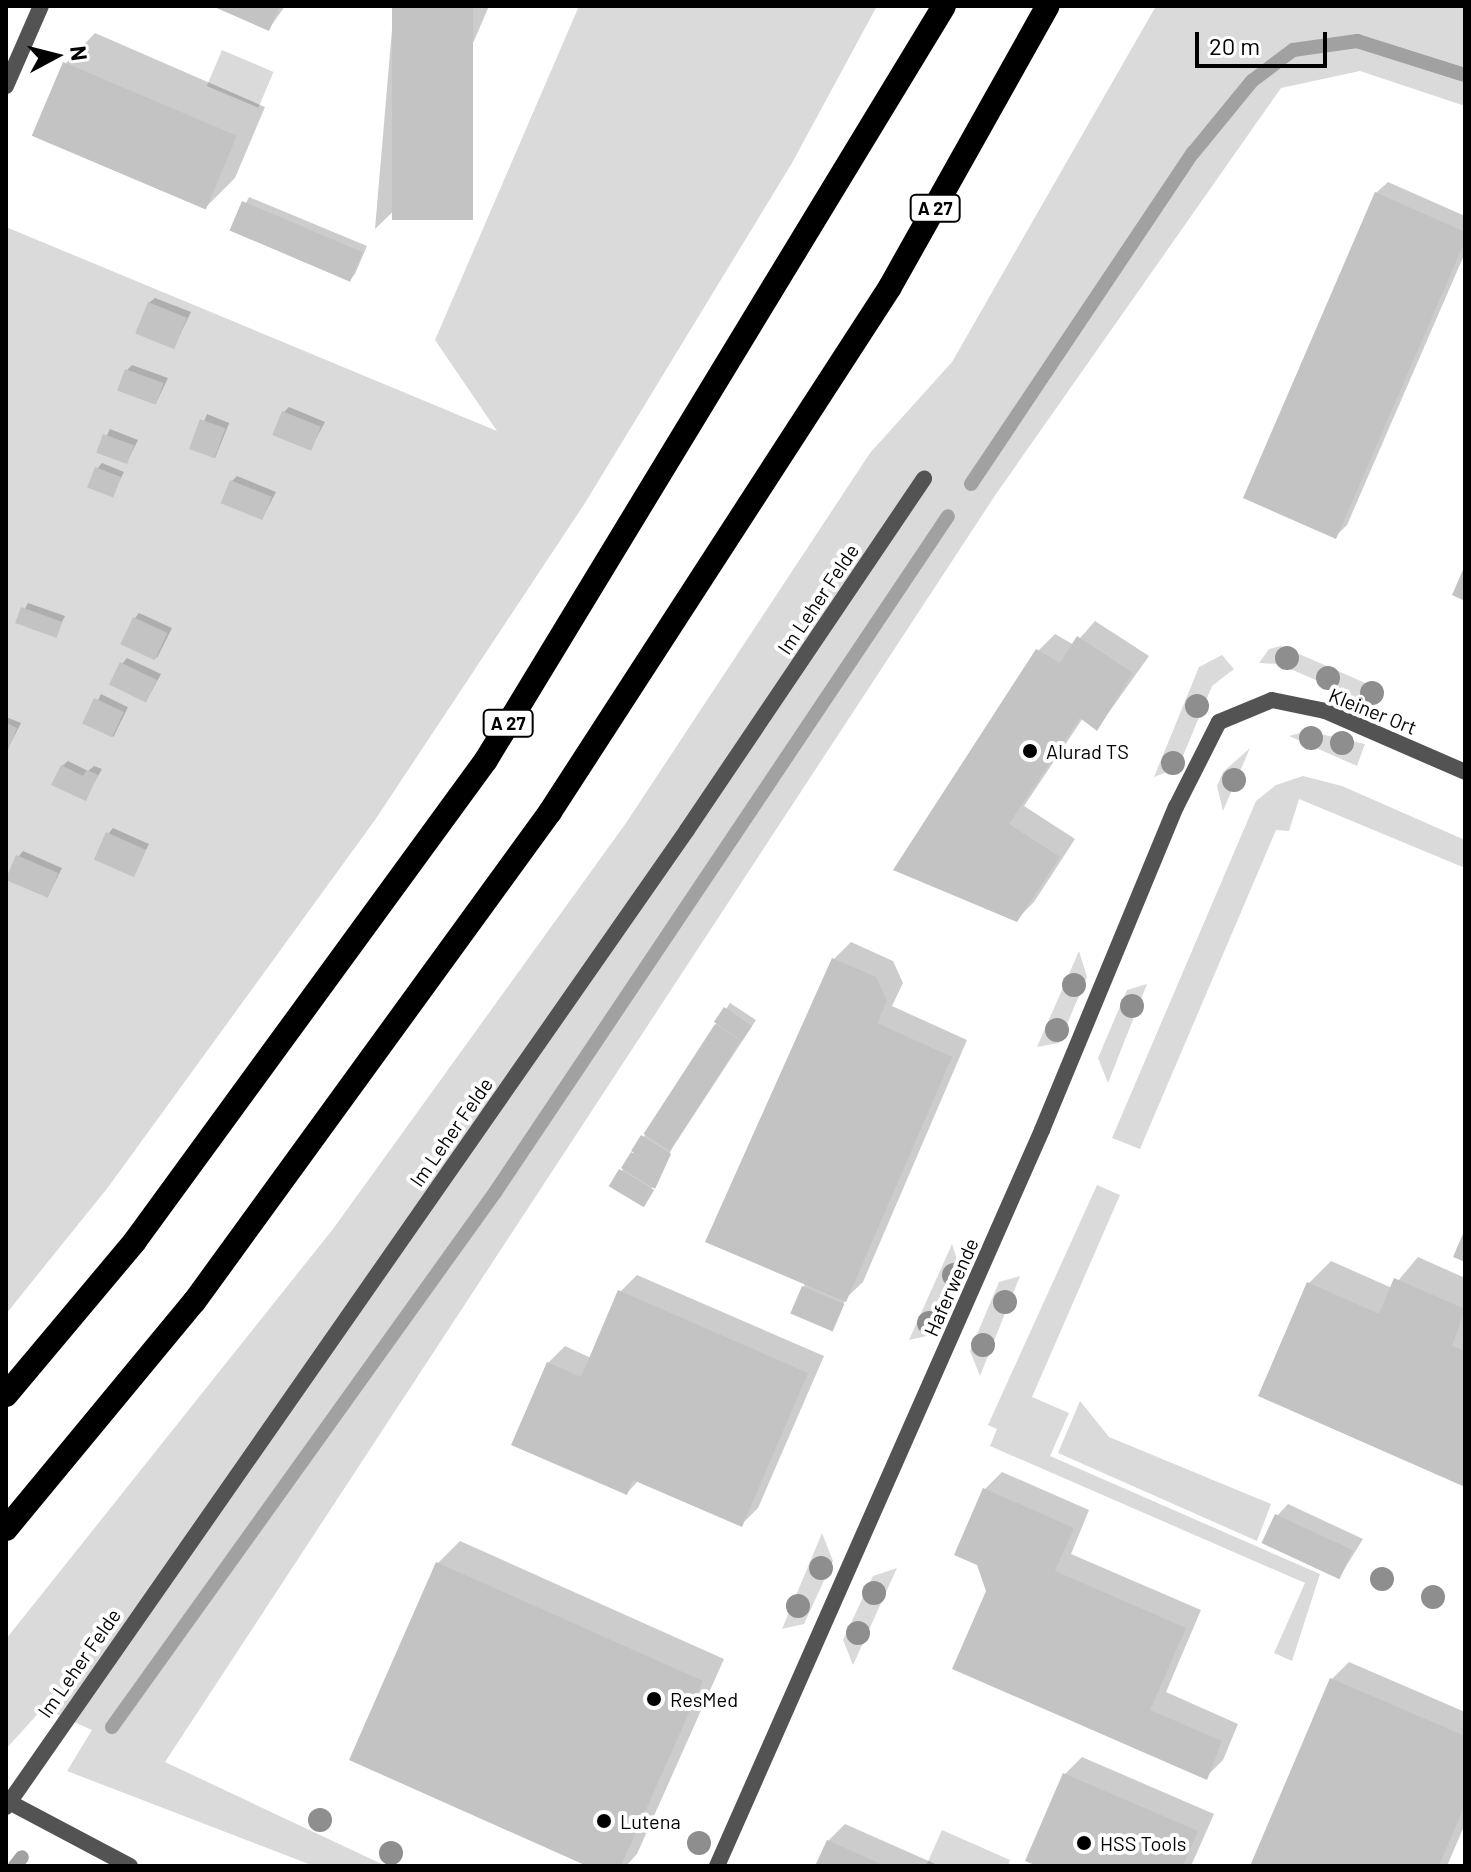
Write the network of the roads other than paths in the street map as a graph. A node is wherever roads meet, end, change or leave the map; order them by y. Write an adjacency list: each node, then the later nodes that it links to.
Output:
1 (41, 6): 4 (street)
2 (944, 6): 8 (highway, A 27)
3 (1048, 6): 9 (highway, A 27)
4 (6, 86)
5 (924, 478): 10 (street, Im Leher Felde)
6 (1219, 722): 7 (street, Kleiner Ort); 13 (street, Haferwende)
7 (1465, 772)
8 (6, 1395)
9 (6, 1529)
10 (8, 1804): 11 (street)
11 (112, 1861): 12 (street)
12 (130, 1866)
13 (717, 1866)

